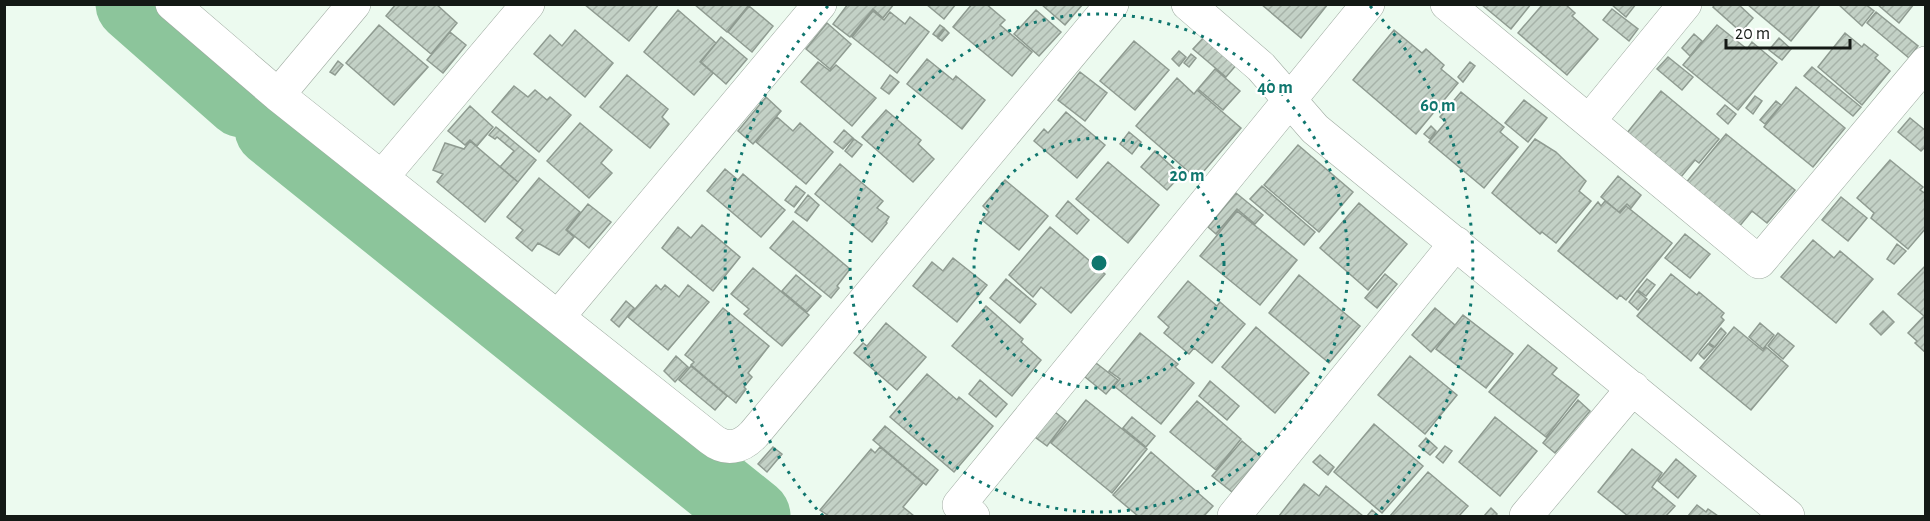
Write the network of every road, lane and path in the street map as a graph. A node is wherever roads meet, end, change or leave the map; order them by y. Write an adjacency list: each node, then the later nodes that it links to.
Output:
1 (172, 4): 11 (street)
2 (354, 4): 11 (street)
3 (528, 4): 14 (street)
4 (820, 4): 16 (street)
5 (1112, 4): 16 (street)
6 (1188, 4): 12 (street)
7 (1368, 4): 12 (street)
8 (1447, 4): 13 (street)
9 (1685, 4): 13 (street)
10 (1926, 63): 13 (street)
11 (278, 95): 14 (street)
12 (1290, 100): 15 (street); 18 (street)
13 (1589, 121)
14 (382, 177): 16 (street)
15 (1456, 243): 17 (street); 19 (street)
16 (558, 317)
17 (1633, 388): 20 (street); 21 (street)
18 (973, 516)
19 (1234, 516)
20 (1527, 516)
21 (1788, 516)

